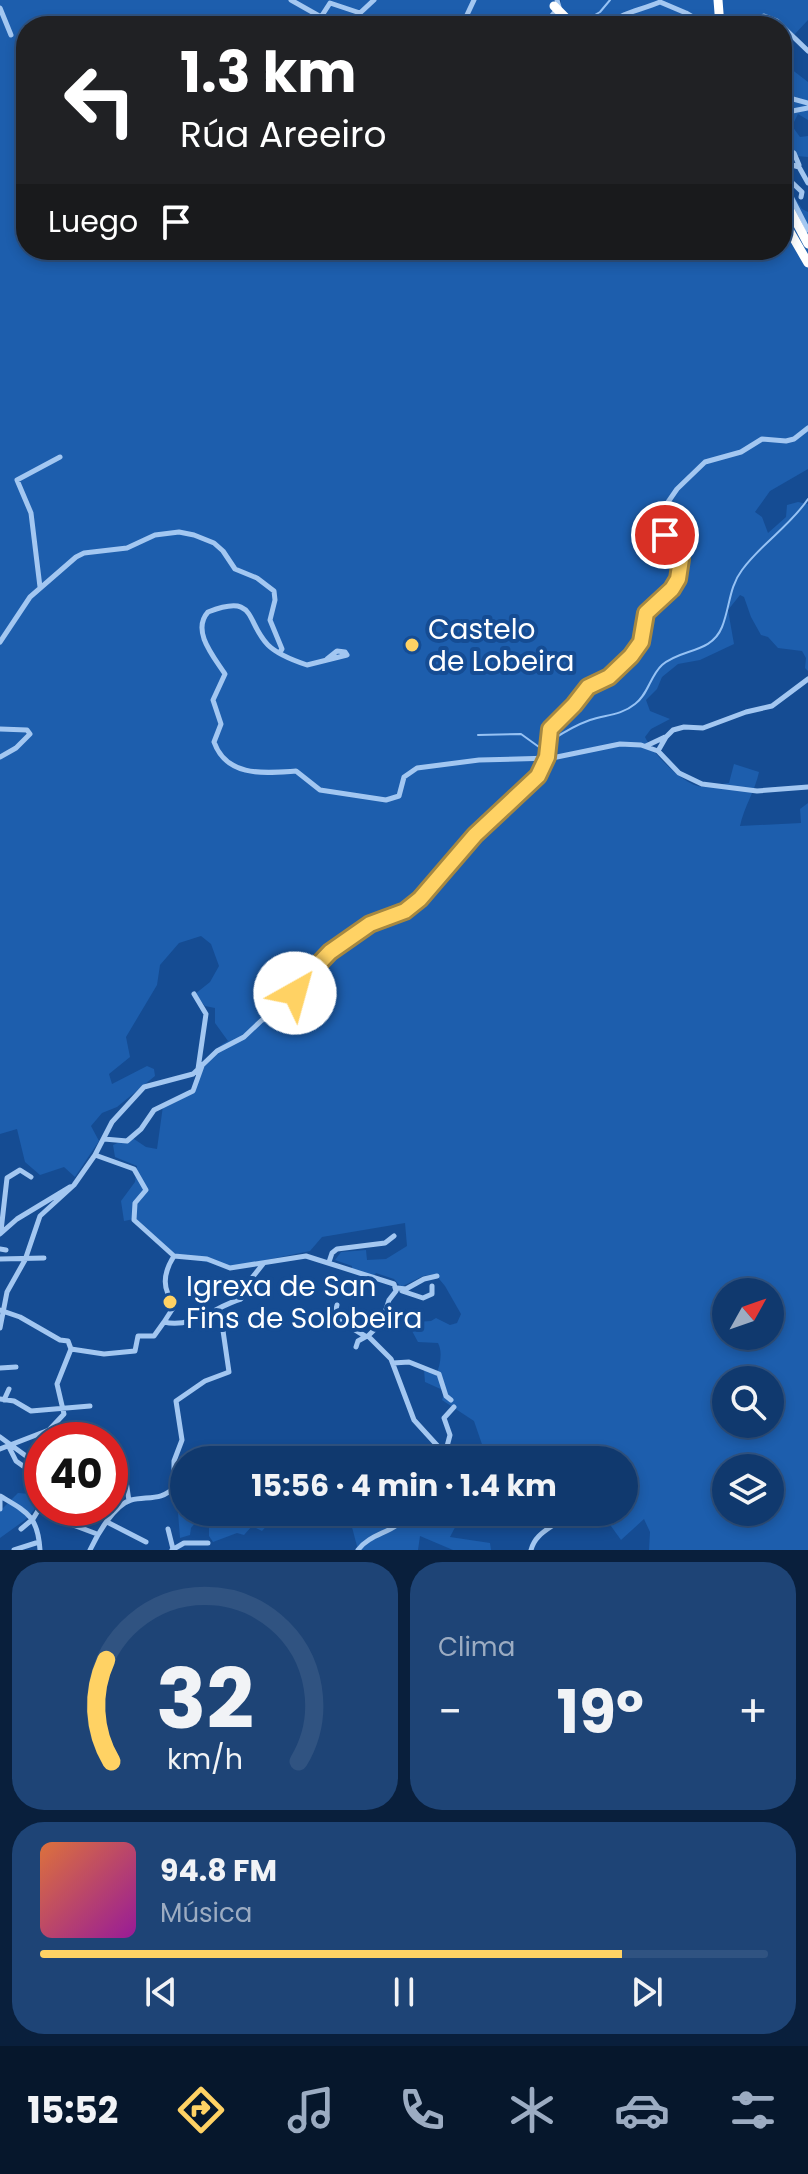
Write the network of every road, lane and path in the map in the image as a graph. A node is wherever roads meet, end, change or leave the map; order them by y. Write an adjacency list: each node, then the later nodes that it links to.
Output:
1 (291, 0): 4 (street)
2 (374, 0): 5 (street)
3 (0, 8): 8 (street)
4 (319, 16)
5 (322, 16)
6 (620, 16): 7 (street)
7 (688, 16)
8 (11, 35)
9 (792, 36): 10 (street)
10 (808, 51)
11 (792, 152): 13 (street)
12 (792, 165): 13 (street)
13 (799, 167): 15 (street)
14 (792, 182): 17 (street)
15 (808, 183)
16 (792, 197): 20 (street)
17 (801, 197)
18 (792, 214): 22 (highway)
19 (792, 226): 23 (highway)
20 (808, 230)
21 (792, 235): 24 (highway)
22 (808, 244)
23 (808, 253)
24 (808, 263)
25 (808, 428): 37 (street)
26 (60, 457): 27 (street)
27 (40, 588): 28 (street); 29 (street)
28 (0, 642)
29 (280, 652): 30 (street); 37 (street)
30 (326, 660)
31 (808, 679): 33 (street)
32 (0, 729): 36 (street)
33 (666, 737): 34 (street); 35 (street)
34 (646, 746): 35 (street); 37 (street)
35 (658, 751): 38 (street)
36 (0, 757)
37 (547, 757): 40 (street)
38 (808, 787)
39 (194, 994): 40 (street)
40 (200, 1068): 41 (street); 41 (street)
41 (104, 1139): 42 (street)
42 (95, 1155): 44 (street); 47 (street)
43 (31, 1177): 45 (street)
44 (74, 1185): 45 (street); 50 (street)
45 (1, 1233)
46 (394, 1236): 51 (street)
47 (174, 1256): 52 (street); 59 (street)
48 (44, 1258): 50 (street)
49 (0, 1259): 50 (street)
50 (25, 1260): 58 (street)
51 (329, 1262): 52 (street); 55 (street)
52 (264, 1263): 57 (street)
53 (437, 1276): 55 (street)
54 (432, 1286): 55 (street)
55 (399, 1289): 61 (street)
56 (337, 1305): 61 (street)
57 (220, 1310): 59 (street); 82 (street)
58 (2, 1311): 60 (street); 63 (street)
59 (164, 1322): 63 (street)
60 (0, 1328)
61 (366, 1336): 62 (street); 64 (street)
62 (356, 1347)
63 (71, 1349): 71 (street)
64 (393, 1363): 69 (street); 75 (street)
65 (16, 1367): 66 (street)
66 (0, 1368)
67 (9, 1389): 68 (street)
68 (1, 1400): 71 (street)
69 (451, 1400)
70 (90, 1406): 71 (street)
71 (63, 1407): 74 (street)
72 (454, 1407): 76 (street)
73 (0, 1437): 74 (street)
74 (8, 1444): 77 (street); 78 (street); 79 (street)
75 (436, 1446)
76 (448, 1446)
77 (0, 1449)
78 (24, 1455)
79 (23, 1466)
80 (128, 1494): 82 (street)
81 (0, 1498): 83 (street); 84 (street)
82 (129, 1501)
83 (0, 1509)
84 (24, 1513)
85 (25, 1526): 92 (street)
86 (36, 1526): 97 (street)
87 (76, 1526): 94 (street)
88 (104, 1526): 94 (street)
89 (115, 1526): 96 (street)
90 (397, 1526): 104 (street)
91 (554, 1526): 99 (street)
92 (21, 1529)
93 (168, 1529): 103 (street)
94 (97, 1534): 102 (street)
95 (26, 1538): 97 (street)
96 (146, 1542)
97 (37, 1543): 100 (street); 101 (street)
98 (208, 1543): 103 (street)
99 (530, 1549)
100 (14, 1550)
101 (40, 1550)
102 (90, 1550)
103 (172, 1550)
104 (358, 1550)

